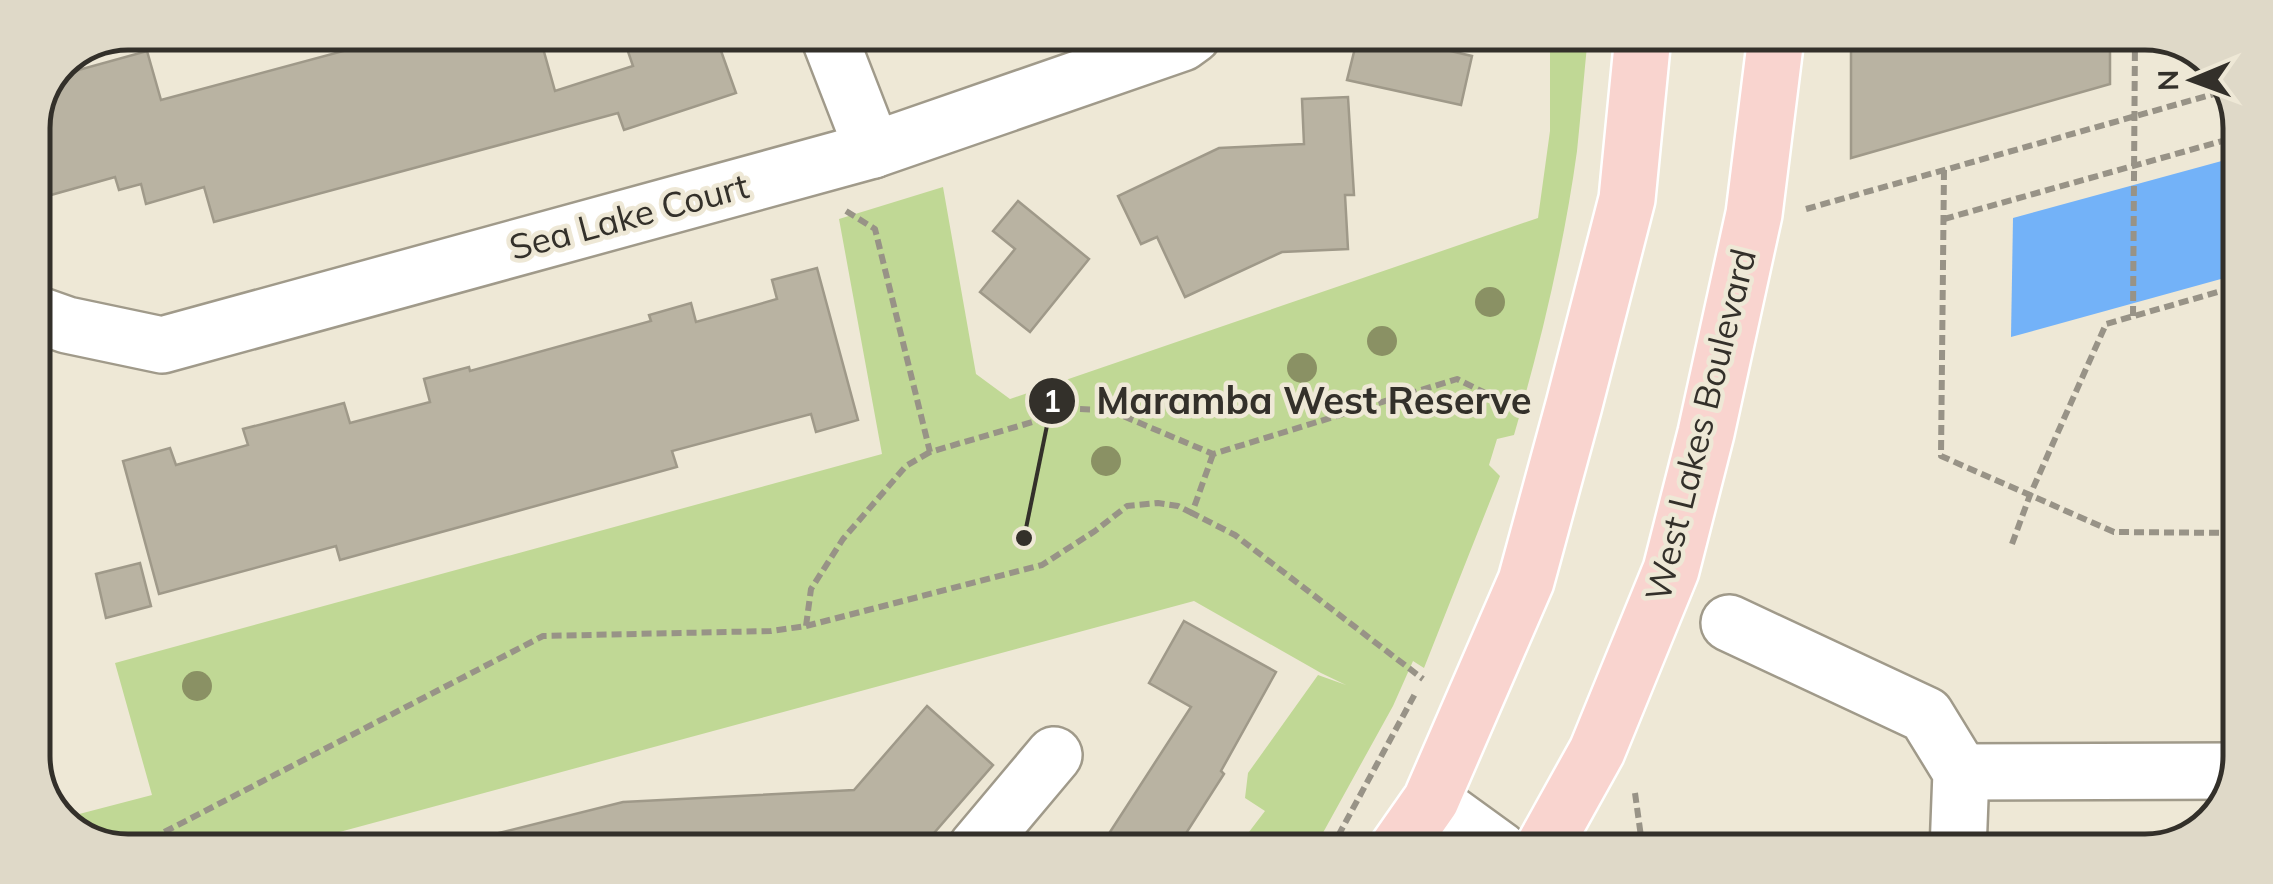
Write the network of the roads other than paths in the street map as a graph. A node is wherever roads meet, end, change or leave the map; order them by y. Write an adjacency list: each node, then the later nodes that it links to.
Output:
1 (834, 50): 5 (street)
2 (1157, 50): 5 (street, Sea Lake Court)
3 (1643, 50): 11 (main road)
4 (1774, 50): 15 (main road, West Lakes Boulevard)
5 (873, 150): 6 (street, Sea Lake Court)
6 (50, 319)
7 (1729, 623): 10 (street)
8 (1054, 755): 12 (street)
9 (2221, 771): 10 (street)
10 (1961, 772): 16 (street)
11 (1431, 800): 13 (main road); 14 (street)
12 (988, 834)
13 (1407, 834)
14 (1478, 834)
15 (1551, 834)
16 (1959, 834)

